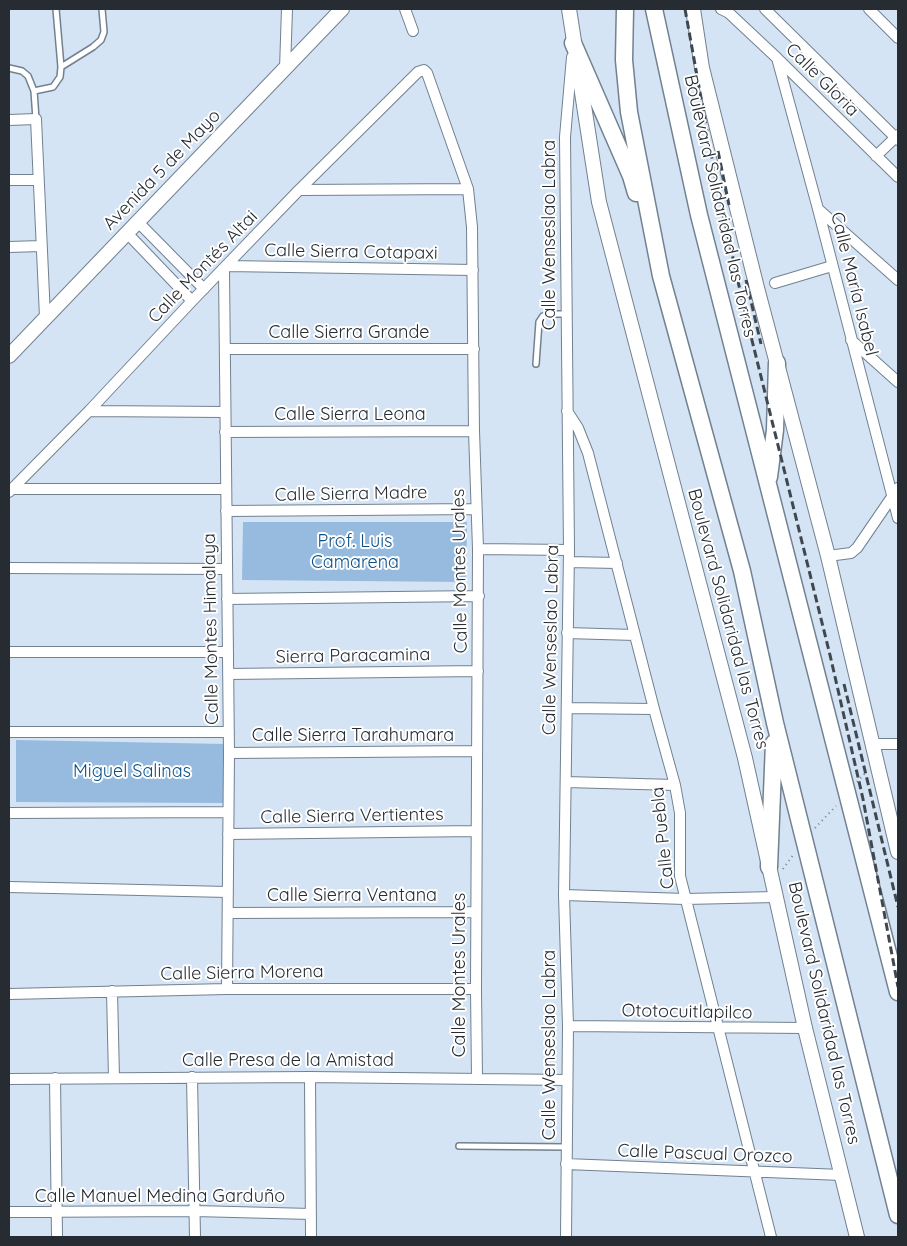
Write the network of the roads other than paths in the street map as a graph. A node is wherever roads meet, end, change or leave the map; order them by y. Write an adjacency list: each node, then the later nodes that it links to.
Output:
1 (56, 9): 17 (lane)
2 (102, 9): 17 (lane)
3 (287, 9): 19 (street)
4 (342, 9): 19 (main road, Avenida 5 de Mayo)
5 (405, 9): 13 (street)
6 (569, 9): 15 (main road, Boulevard Solidaridad las Torres)
7 (625, 9): 39 (highway, Boulevard Solidaridad las Torres)
8 (654, 9): 58 (highway, Boulevard Solidaridad las Torres)
9 (692, 9): 50 (main road, Boulevard Solidaridad las Torres)
10 (721, 9): 16 (street, Calle Gloria)
11 (764, 9): 24 (street, Calle Gloria)
12 (869, 9): 14 (street)
13 (413, 31)
14 (898, 38)
15 (574, 43): 39 (highway); 44 (street, Calle Wenseslao Labra); 96 (main road, Boulevard Solidaridad las Torres)
16 (776, 58): 25 (street, Calle Gloria); 31 (street, Calle María Isabel)
17 (61, 67): 21 (lane)
18 (9, 68): 21 (lane)
19 (285, 70): 32 (main road, Avenida 5 de Mayo)
20 (424, 70): 29 (street, Calle Montes Urales); 30 (street, Calle Montés Altai)
21 (34, 91): 22 (lane)
22 (36, 119): 23 (street); 28 (street)
23 (9, 120)
24 (897, 137): 25 (street)
25 (876, 156): 26 (street, Calle Gloria)
26 (898, 177)
27 (9, 180): 28 (street)
28 (38, 180): 34 (street)
29 (468, 189): 30 (street); 38 (street, Calle Montes Urales)
30 (299, 190): 37 (street, Calle Montés Altai)
31 (818, 209): 36 (street, Calle María Isabel); 40 (street)
32 (138, 222): 33 (main road, Avenida 5 de Mayo); 42 (street)
33 (127, 234): 43 (street); 45 (main road, Avenida 5 de Mayo)
34 (41, 246): 35 (street); 45 (street)
35 (9, 247)
36 (832, 266): 41 (street); 46 (street, Calle María Isabel)
37 (226, 268): 38 (street, Calle Sierra Cotapaxi); 42 (street, Calle Montés Altai); 47 (street, Calle Montes Himalaya)
38 (473, 270): 48 (street, Calle Montes Urales)
39 (661, 276): 82 (highway, Boulevard Solidaridad las Torres)
40 (898, 280)
41 (775, 283)
42 (204, 289): 43 (street, Calle Montés Altai)
43 (192, 301): 54 (street, Calle Montés Altai)
44 (566, 314): 51 (lane); 53 (street, Calle Wenseslao Labra)
45 (45, 317): 49 (main road, Avenida 5 de Mayo)
46 (851, 340): 52 (street); 61 (street, Calle María Isabel)
47 (224, 349): 48 (street, Calle Sierra Grande); 55 (street, Calle Montes Himalaya)
48 (474, 349): 56 (street, Calle Montes Urales)
49 (11, 350)
50 (777, 363): 58 (highway); 67 (main road, Boulevard Solidaridad las Torres)
51 (536, 364)
52 (898, 382)
53 (567, 410): 66 (street, Calle Wenseslao Labra); 69 (street, Calle Puebla)
54 (89, 411): 55 (street); 60 (street, Calle Montés Altai)
55 (225, 412): 57 (street, Calle Montes Himalaya)
56 (474, 431): 57 (street, Calle Sierra Leona); 62 (street, Calle Montes Urales)
57 (226, 432): 59 (street, Calle Montes Himalaya)
58 (768, 487): 104 (highway, Boulevard Solidaridad las Torres)
59 (226, 489): 60 (street); 63 (street, Calle Montes Himalaya)
60 (10, 490)
61 (895, 492): 64 (street, Calle María Isabel); 67 (street)
62 (476, 509): 63 (street, Calle Sierra Madre); 65 (street, Calle Montes Urales)
63 (226, 511): 71 (street, Calle Montes Himalaya)
64 (898, 518)
65 (478, 549): 66 (street); 72 (street, Calle Montes Urales)
66 (569, 550): 68 (street, Calle Wenseslao Labra)
67 (828, 556): 85 (main road, Boulevard Solidaridad las Torres)
68 (569, 562): 69 (street); 74 (street, Calle Wenseslao Labra)
69 (617, 562): 75 (street, Calle Puebla)
70 (9, 568): 71 (street)
71 (226, 569): 73 (street, Calle Montes Himalaya)
72 (478, 596): 73 (street); 78 (street, Calle Montes Urales)
73 (227, 600): 77 (street, Calle Montes Himalaya)
74 (567, 633): 75 (street); 80 (street, Calle Wenseslao Labra)
75 (635, 635): 81 (street, Calle Puebla)
76 (9, 652): 77 (street)
77 (228, 652): 79 (street, Calle Montes Himalaya)
78 (478, 671): 79 (street, Sierra Paracamina); 87 (street, Calle Montes Urales)
79 (228, 674): 84 (street, Calle Montes Himalaya)
80 (567, 708): 81 (street); 89 (street, Calle Wenseslao Labra)
81 (654, 709): 90 (street, Calle Puebla)
82 (775, 723): 96 (highway); 130 (highway, Boulevard Solidaridad las Torres)
83 (9, 732): 84 (street, Calle Sierra Tarahumara)
84 (229, 732): 88 (street, Calle Montes Himalaya)
85 (873, 744): 86 (street); 95 (main road, Boulevard Solidaridad las Torres)
86 (898, 744)
87 (477, 751): 88 (street, Calle Sierra Tarahumara); 93 (street, Calle Montes Urales)
88 (229, 753): 91 (street, Calle Montes Himalaya)
89 (566, 782): 90 (street); 100 (street, Calle Wenseslao Labra)
90 (676, 785): 101 (street, Calle Puebla)
91 (228, 812): 92 (street); 94 (street, Calle Montes Himalaya)
92 (9, 813)
93 (476, 831): 94 (street, Calle Sierra Vertientes); 102 (street, Calle Montes Urales)
94 (228, 834): 99 (street, Calle Montes Himalaya)
95 (898, 852)
96 (769, 867): 98 (main road, Boulevard Solidaridad las Torres)
97 (9, 887): 99 (street)
98 (774, 890): 101 (street); 112 (main road, Boulevard Solidaridad las Torres)
99 (228, 892): 103 (street, Calle Montes Himalaya)
100 (564, 895): 101 (street); 111 (street, Calle Wenseslao Labra)
101 (686, 899): 113 (street, Calle Puebla)
102 (476, 912): 103 (street, Calle Sierra Ventana); 107 (street, Calle Montes Urales)
103 (228, 913): 106 (street, Calle Montes Himalaya)
104 (882, 924): 105 (highway); 109 (highway, Boulevard Solidaridad las Torres)
105 (898, 962)
106 (227, 989): 107 (street, Calle Sierra Morena); 108 (street, Calle Sierra Morena)
107 (476, 989): 119 (street, Calle Montes Urales)
108 (112, 991): 110 (street, Calle Sierra Morena); 117 (street)
109 (898, 992)
110 (9, 994)
111 (568, 1026): 113 (street, Ototocuitlapilco); 120 (street, Calle Wenseslao Labra)
112 (805, 1028): 113 (street, Ototocuitlapilco); 125 (main road, Boulevard Solidaridad las Torres)
113 (717, 1029): 124 (street, Calle Puebla)
114 (192, 1077): 115 (street, Calle Presa de la Amistad); 117 (street, Calle Presa de la Amistad); 126 (street)
115 (310, 1077): 119 (street, Calle Presa de la Amistad); 129 (street)
116 (55, 1078): 117 (street, Calle Presa de la Amistad); 118 (street, Calle Presa de la Amistad); 128 (street)
117 (114, 1078)
118 (9, 1079)
119 (477, 1079): 120 (street, Calle Presa de la Amistad)
120 (567, 1080): 122 (street, Calle Wenseslao Labra)
121 (459, 1146): 122 (lane)
122 (566, 1147): 123 (street, Calle Wenseslao Labra)
123 (566, 1164): 124 (street, Calle Pascual Orozco); 134 (street, Calle Wenseslao Labra)
124 (753, 1172): 125 (street, Calle Pascual Orozco); 135 (street, Calle Puebla)
125 (842, 1175): 136 (main road, Boulevard Solidaridad las Torres)
126 (195, 1211): 128 (street, Calle Manuel Medina Garduño); 129 (street, Calle Manuel Medina Garduño); 132 (street)
127 (9, 1212): 128 (street, Calle Manuel Medina Garduño)
128 (56, 1212): 131 (street)
129 (311, 1214): 133 (street)
130 (898, 1215)
131 (57, 1237)
132 (195, 1237)
133 (311, 1237)
134 (566, 1237)
135 (770, 1237)
136 (857, 1237)

